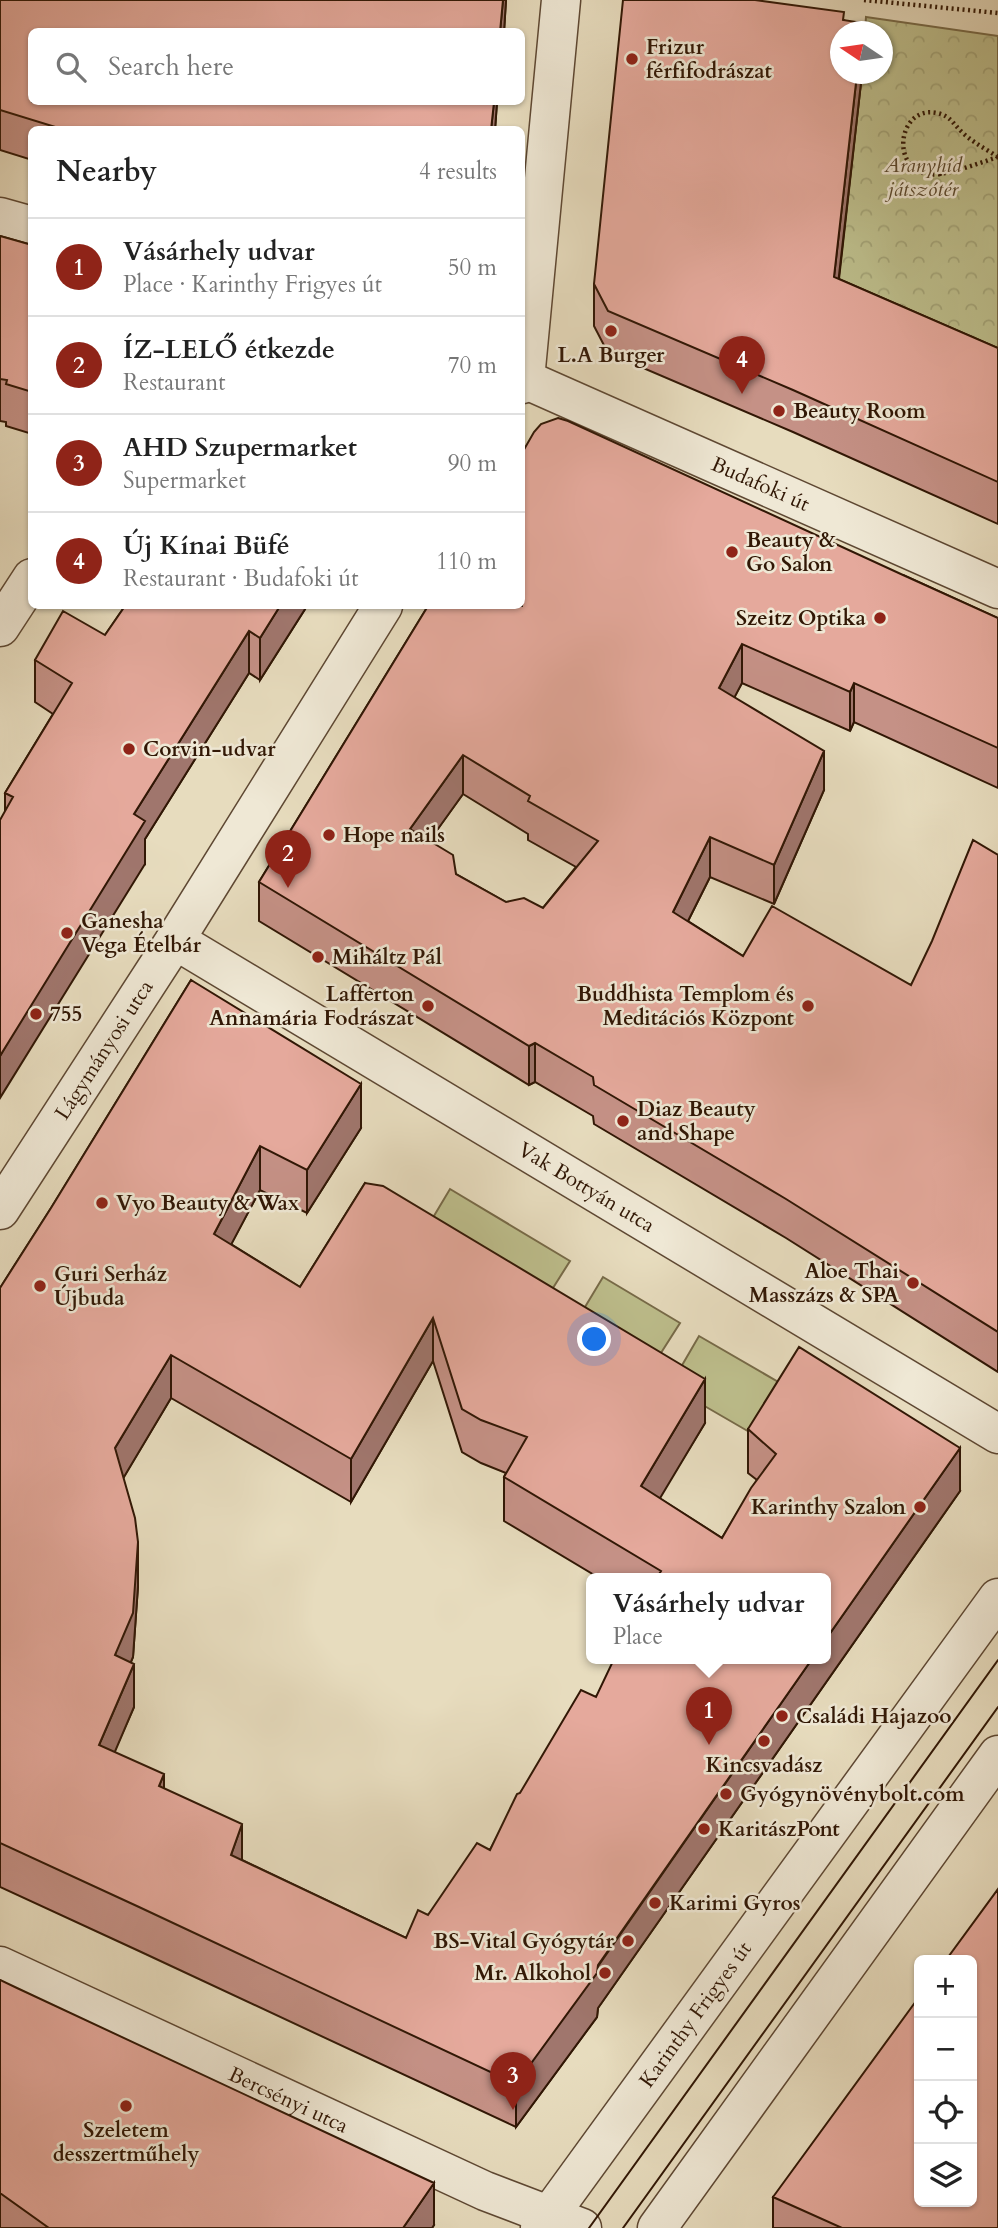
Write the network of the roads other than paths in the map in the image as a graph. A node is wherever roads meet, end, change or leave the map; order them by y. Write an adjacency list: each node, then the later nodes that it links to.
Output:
1 (561, 0): 4 (street)
2 (0, 217): 3 (street)
3 (28, 225)
4 (525, 360)
5 (525, 381): 7 (street, Budafoki út)
6 (28, 584): 9 (street)
7 (998, 589)
8 (381, 609): 10 (street, Lágymányosi utca)
9 (0, 627)
10 (175, 940): 11 (street, Lágymányosi utca); 12 (street, Vak Bottyán utca)
11 (0, 1210)
12 (998, 1434)
13 (998, 1598): 16 (street, Karinthy Frigyes út)
14 (991, 1780): 17 (street)
15 (0, 1966): 16 (street, Bercsényi utca)
16 (557, 2224)
17 (657, 2228)

